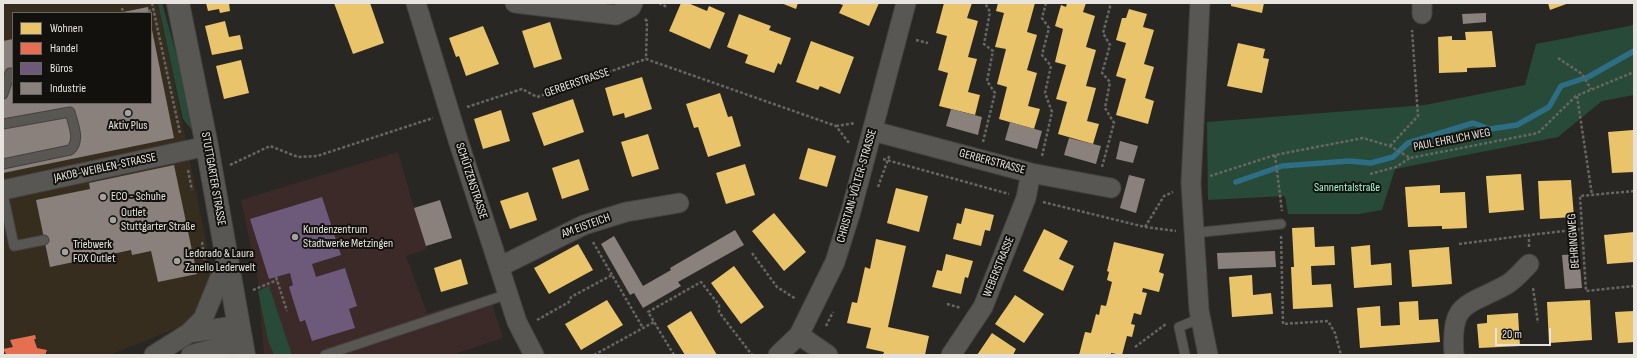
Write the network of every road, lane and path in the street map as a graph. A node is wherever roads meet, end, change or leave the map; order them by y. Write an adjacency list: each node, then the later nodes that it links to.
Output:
1 (152, 3): 15 (path)
2 (178, 3): 28 (main road, STUTTGARTER STRASSE)
3 (416, 3): 25 (street, SCHÜTZENSTRASSE)
4 (515, 3): 11 (street)
5 (658, 3): 12 (path)
6 (906, 3): 27 (street, CHRISTIAN-VÖLTER-STRASSE)
7 (985, 3): 33 (path)
8 (1046, 3): 36 (path)
9 (1111, 3): 41 (path)
10 (1200, 3): 40 (street)
11 (632, 5): 19 (path)
12 (667, 7)
13 (122, 8): 17 (path)
14 (1422, 8): 29 (path)
15 (154, 10): 16 (path); 30 (path)
16 (148, 11)
17 (123, 12)
18 (1558, 58): 22 (path)
19 (646, 60): 25 (path, GERBERSTRASSE); 32 (path)
20 (1634, 72): 22 (path, PAUL EHRLICH WEG)
21 (12, 73): 23 (lane)
22 (1591, 90): 24 (path, PAUL EHRLICH WEG)
23 (3, 94)
24 (1576, 96): 34 (path, PAUL EHRLICH WEG); 46 (path)
25 (450, 112): 39 (path, GERBERSTRASSE); 61 (street, SCHÜTZENSTRASSE)
26 (3, 124): 35 (lane)
27 (873, 131): 32 (street, CHRISTIAN-VÖLTER-STRASSE); 33 (street, GERBERSTRASSE)
28 (207, 146): 30 (street, JAKOB-WEIBLEN-STRASSE); 39 (main road, STUTTGARTER STRASSE)
29 (1390, 146): 31 (path, PAUL EHRLICH WEG); 34 (path, PAUL EHRLICH WEG)
30 (184, 150): 42 (street, JAKOB-WEIBLEN-STRASSE); 44 (path)
31 (1274, 155): 37 (path); 40 (path, PAUL EHRLICH WEG)
32 (865, 156): 67 (street, CHRISTIAN-VÖLTER-STRASSE)
33 (978, 158): 36 (street, GERBERSTRASSE)
34 (1410, 158): 38 (path)
35 (3, 164)
36 (1035, 174): 41 (street, GERBERSTRASSE); 86 (street, WEBERSTRASSE)
37 (1278, 174)
38 (1370, 174)
39 (213, 175): 59 (main road, STUTTGARTER STRASSE)
40 (1191, 183): 52 (street)
41 (1104, 187)
42 (3, 190)
43 (1634, 192): 46 (path)
44 (193, 193)
45 (3, 194): 55 (lane)
46 (1592, 195): 51 (path, BEHRINGWEG)
47 (679, 203): 49 (street, AM EISTEICH)
48 (1281, 224): 52 (lane)
49 (584, 225): 61 (street, AM EISTEICH); 63 (path)
50 (1145, 227): 52 (path)
51 (1582, 229): 53 (path); 65 (path, BEHRINGWEG)
52 (1193, 233): 69 (street)
53 (1529, 235): 56 (path); 60 (path)
54 (201, 238): 62 (path)
55 (44, 240)
56 (1459, 244)
57 (1280, 249): 89 (path)
58 (752, 253): 67 (path)
59 (227, 260): 74 (street); 76 (main road, STUTTGARTER STRASSE)
60 (1529, 264): 71 (path); 90 (street)
61 (499, 267): 66 (street, SCHÜTZENSTRASSE)
62 (206, 269)
63 (612, 275): 72 (path); 73 (path)
64 (276, 277): 68 (path)
65 (1634, 286)
66 (508, 294): 72 (street, SCHÜTZENSTRASSE); 79 (lane)
67 (812, 309): 75 (street, CHRISTIAN-VÖLTER-STRASSE)
68 (287, 311)
69 (1201, 318): 87 (lane); 88 (street)
70 (654, 322): 73 (path); 82 (path); 83 (path)
71 (1538, 323)
72 (520, 328): 80 (street, SCHÜTZENSTRASSE)
73 (643, 328): 81 (path)
74 (189, 333): 76 (street); 77 (street)
75 (799, 334): 84 (street, CHRISTIAN-VÖLTER-STRASSE); 85 (street)
76 (242, 340): 78 (street)
77 (154, 355)
78 (191, 355)
79 (325, 355)
80 (534, 355)
81 (594, 355)
82 (674, 355)
83 (752, 355)
84 (778, 355)
85 (828, 355)
86 (952, 355)
87 (1185, 355)
88 (1208, 355)
89 (1341, 355)
90 (1454, 355)

